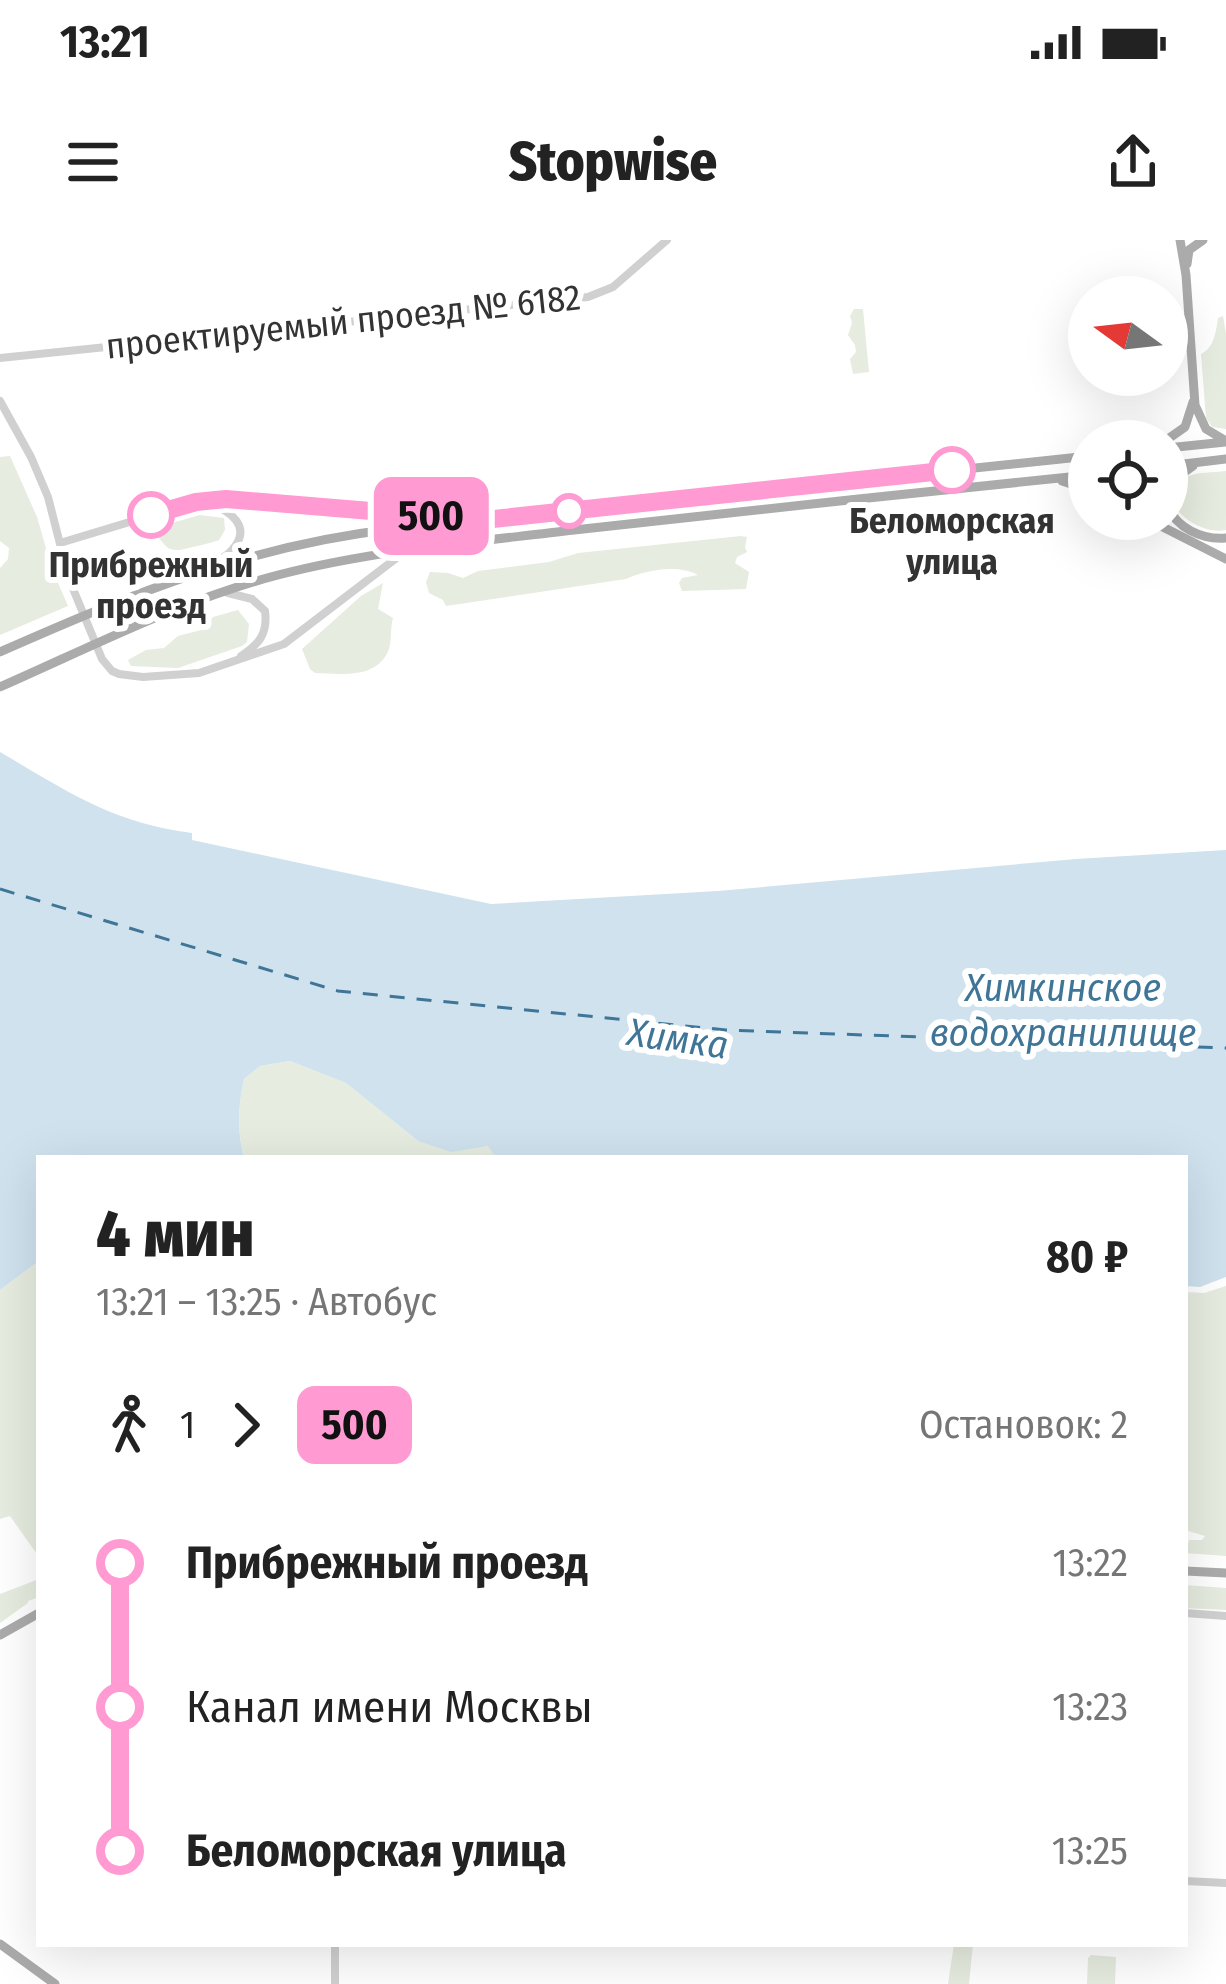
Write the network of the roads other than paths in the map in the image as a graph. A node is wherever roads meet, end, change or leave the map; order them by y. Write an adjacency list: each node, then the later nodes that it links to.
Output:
1 (668, 240): 5 (street, проектируемый проезд № 6182)
2 (1180, 240): 4 (main road)
3 (1203, 240): 4 (main road)
4 (1186, 275): 6 (main road)
5 (0, 358)
6 (1193, 397): 8 (main road); 9 (main road)
7 (0, 401): 24 (street)
8 (1187, 420)
9 (1226, 441): 10 (main road)
10 (1188, 444)
11 (1068, 458): 20 (main road)
12 (1226, 459): 13 (main road)
13 (1201, 462): 14 (main road); 15 (main road)
14 (1188, 464)
15 (1188, 471)
16 (1068, 477): 17 (main road)
17 (1051, 479): 18 (main road); 25 (main road)
18 (1068, 484)
19 (196, 502): 20 (street); 24 (street); 27 (street)
20 (465, 522): 27 (main road)
21 (1188, 528): 22 (main road)
22 (1226, 538)
23 (1188, 540): 26 (main road)
24 (60, 543): 30 (street)
25 (409, 550): 28 (main road); 30 (street)
26 (1226, 559)
27 (198, 571): 29 (main road)
28 (218, 594): 30 (street); 31 (main road)
29 (0, 652)
30 (235, 661)
31 (0, 687)
32 (1188, 1570): 33 (main road)
33 (1226, 1573)
34 (1188, 1613): 36 (street)
35 (36, 1615): 37 (main road)
36 (1226, 1616)
37 (0, 1635)
38 (1188, 1881): 39 (street)
39 (1226, 1883)
40 (0, 1944): 42 (main road)
41 (335, 1947): 43 (street)
42 (55, 1984)
43 (335, 1984)

